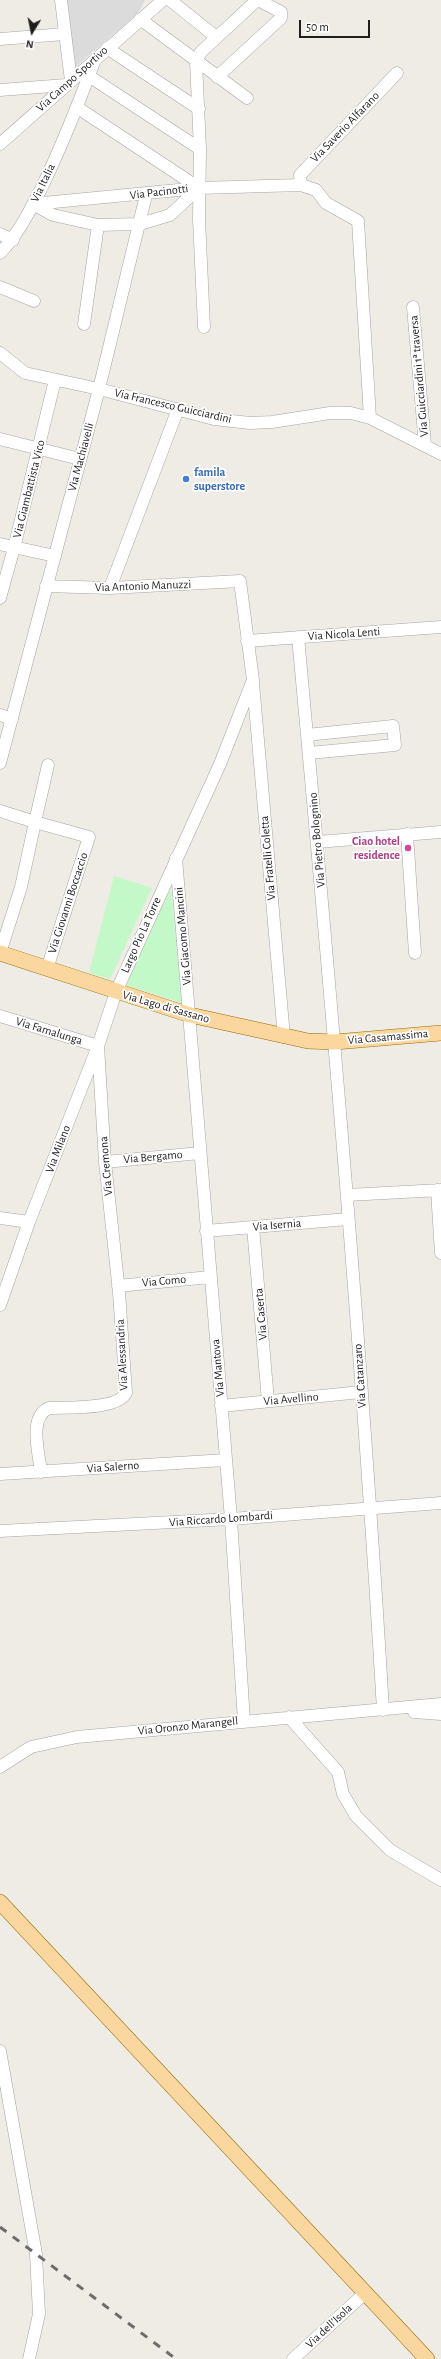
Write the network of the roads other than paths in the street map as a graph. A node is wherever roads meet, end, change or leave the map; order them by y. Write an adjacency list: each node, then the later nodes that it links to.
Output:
1 (61, 0): 6 (street)
2 (155, 0): 5 (street, Via Campo Sportivo)
3 (170, 0): 7 (street)
4 (258, 0): 7 (street); 14 (street)
5 (143, 17): 9 (street, Via Campo Sportivo); 11 (street)
6 (66, 34): 8 (street); 15 (street)
7 (216, 37): 11 (street)
8 (0, 39)
9 (107, 48): 10 (street, Via Campo Sportivo); 19 (street)
10 (95, 60): 13 (street, Via Italia); 15 (street, Via Campo Sportivo)
11 (196, 61): 14 (street); 19 (street)
12 (397, 73): 22 (street, Via Saverio Alfarano)
13 (89, 76): 18 (street, Via Italia); 21 (street)
14 (217, 77): 17 (street)
15 (69, 83): 16 (street); 20 (street, Via Campo Sportivo)
16 (0, 90)
17 (247, 98)
18 (78, 108): 23 (street); 25 (street, Via Italia)
19 (199, 109): 21 (street)
20 (0, 144)
21 (200, 148): 23 (street)
22 (301, 184): 23 (street); 40 (street)
23 (200, 188): 24 (street, Via Pacinotti); 26 (street, Via Pacinotti); 35 (street)
24 (146, 195): 25 (street, Via Pacinotti); 26 (street, Via Machiavelli)
25 (33, 204): 27 (street, Via Pacinotti); 29 (street, Via Italia)
26 (140, 224): 27 (street, Via Pacinotti); 38 (street, Via Machiavelli)
27 (98, 225): 34 (street)
28 (0, 234): 29 (street)
29 (13, 240): 30 (street, Via Italia)
30 (0, 253)
31 (0, 287): 32 (street)
32 (34, 301)
33 (413, 307): 42 (street, Via Guicciardini 1ª traversa)
34 (84, 324)
35 (204, 327)
36 (0, 354): 37 (street, Via Francesco Guicciardini)
37 (55, 380): 38 (street, Via Francesco Guicciardini); 43 (street, Via Giambattista Vico)
38 (99, 389): 39 (street, Via Francesco Guicciardini); 45 (street, Via Machiavelli)
39 (178, 409): 40 (street, Via Francesco Guicciardini); 51 (street)
40 (370, 418): 42 (street, Via Francesco Guicciardini)
41 (0, 439): 43 (street)
42 (425, 445): 44 (street, Via Francesco Guicciardini)
43 (39, 450): 45 (street); 47 (street, Via Giambattista Vico)
44 (441, 454)
45 (80, 459): 48 (street, Via Machiavelli)
46 (0, 544): 47 (street)
47 (14, 548): 48 (street); 52 (street, Via Giambattista Vico)
48 (55, 556): 50 (street, Via Machiavelli)
49 (240, 581): 51 (street, Via Antonio Manuzzi); 55 (street, Via Fratelli Coletta)
50 (46, 586): 51 (street, Via Antonio Manuzzi); 58 (street, Via Machiavelli)
51 (110, 588)
52 (0, 598)
53 (441, 627): 54 (street, Via Nicola Lenti)
54 (298, 637): 55 (street, Via Nicola Lenti); 59 (street, Via Pietro Bolognino)
55 (247, 641): 56 (street, Via Fratelli Coletta)
56 (253, 680): 68 (street, Largo Pio La Torre); 76 (street, Via Fratelli Coletta)
57 (0, 715): 58 (street)
58 (12, 718): 61 (street, Via Machiavelli)
59 (307, 735): 60 (street, Via Pietro Bolognino); 60 (street)
60 (309, 753): 67 (street, Via Pietro Bolognino)
61 (0, 762)
62 (48, 765): 64 (street)
63 (0, 812): 64 (street)
64 (35, 822): 69 (street); 71 (street, Via Giovanni Boccaccio)
65 (441, 832): 66 (street)
66 (407, 834): 67 (street); 70 (street)
67 (317, 842): 77 (street, Via Pietro Bolognino)
68 (176, 856): 72 (street, Largo Pio La Torre); 73 (street, Via Giacomo Mancini)
69 (0, 953): 71 (main road, Via Lago di Sassano)
70 (415, 953)
71 (47, 969): 72 (main road, Via Lago di Sassano)
72 (116, 992): 73 (main road, Via Lago di Sassano); 78 (street, Via Milano)
73 (190, 1015): 76 (main road, Via Lago di Sassano); 79 (street, Via Mantova)
74 (0, 1016): 78 (street, Via Famalunga)
75 (441, 1032): 77 (main road, Via Casamassima)
76 (284, 1037): 77 (main road, Via Lago di Sassano)
77 (335, 1042): 82 (street, Via Catanzaro)
78 (98, 1046): 80 (street, Via Cremona); 85 (street, Via Milano)
79 (200, 1153): 80 (street, Via Bergamo); 87 (street, Via Mantova)
80 (105, 1162): 90 (street, Via Cremona)
81 (439, 1190): 82 (street); 88 (street)
82 (347, 1195): 84 (street, Via Catanzaro)
83 (0, 1218): 85 (street)
84 (348, 1219): 86 (street, Via Isernia); 92 (street, Via Catanzaro)
85 (30, 1222): 91 (street, Via Milano)
86 (253, 1228): 87 (street, Via Isernia); 93 (street, Via Caserta)
87 (206, 1231): 89 (street, Via Mantova)
88 (441, 1253)
89 (210, 1277): 90 (street, Via Como); 94 (street, Via Mantova)
90 (118, 1286): 96 (street, Via Alessandria)
91 (0, 1305)
92 (361, 1392): 93 (street, Via Avellino); 99 (street, Via Catanzaro)
93 (268, 1401): 94 (street, Via Avellino)
94 (221, 1406): 95 (street, Via Mantova)
95 (226, 1460): 96 (street, Via Salerno); 100 (street, Via Mantova)
96 (41, 1472): 97 (street, Via Salerno)
97 (0, 1474)
98 (441, 1503): 99 (street, Via Riccardo Lombardi)
99 (371, 1508): 100 (street, Via Riccardo Lombardi); 103 (street, Via Catanzaro)
100 (231, 1519): 101 (street, Via Riccardo Lombardi); 106 (street, Via Mantova)
101 (0, 1531)
102 (441, 1704): 103 (street)
103 (382, 1710): 104 (street); 105 (street, Via Oronzo Marangell)
104 (441, 1714)
105 (289, 1717): 106 (street, Via Oronzo Marangell); 108 (street)
106 (244, 1721): 107 (street, Via Oronzo Marangell)
107 (0, 1767)
108 (441, 1880)
109 (0, 1902): 111 (main road)
110 (0, 2051): 112 (street)
111 (365, 2293): 113 (street, Via dell'Isola); 114 (main road)
112 (28, 2359)
113 (293, 2359)
114 (427, 2359)

